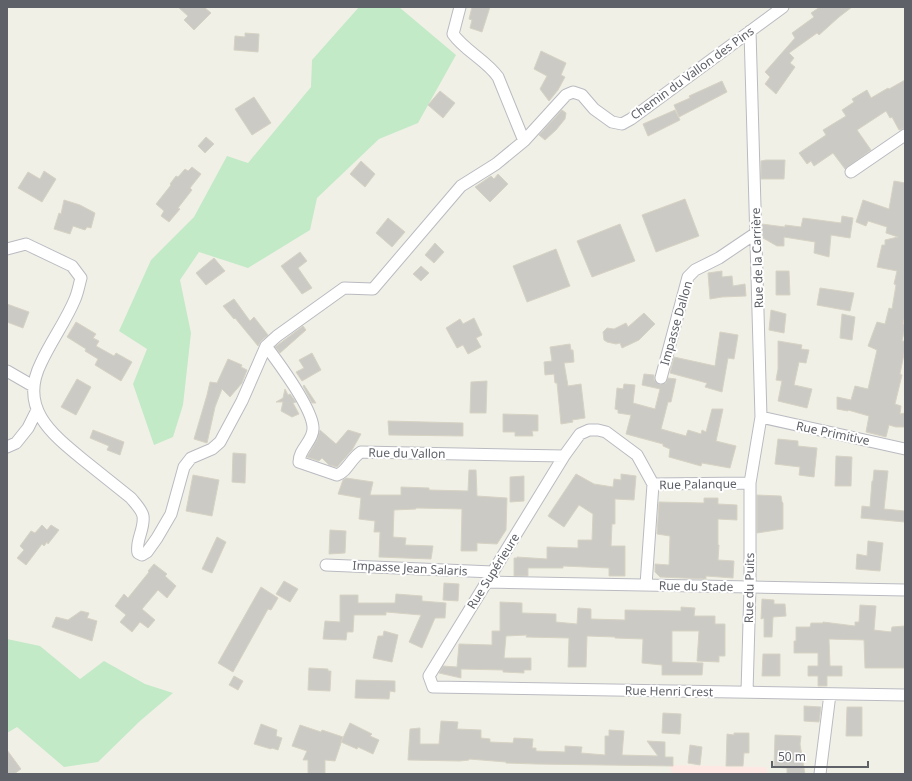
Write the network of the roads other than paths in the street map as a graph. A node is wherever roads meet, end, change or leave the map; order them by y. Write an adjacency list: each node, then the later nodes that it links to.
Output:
1 (460, 7): 5 (street)
2 (783, 7): 3 (street, Chemin du Vallon des Pins)
3 (750, 31): 5 (street, Chemin du Vallon des Pins); 7 (street, Rue de la Carrière)
4 (905, 135): 6 (street)
5 (524, 141): 9 (street, Chemin du Vallon des Pins)
6 (851, 172)
7 (756, 233): 11 (street, Impasse Dallon); 14 (street, Rue de la Carrière)
8 (7, 249): 12 (street)
9 (266, 346): 13 (street, Chemin du Vallon des Pins); 17 (street, Rue du Vallon)
10 (7, 371): 12 (street)
11 (661, 378)
12 (33, 386): 13 (street)
13 (37, 410): 15 (street)
14 (761, 418): 16 (street, Rue Primitive); 18 (street, Rue de la Carrière)
15 (7, 448)
16 (905, 448)
17 (564, 456): 19 (street, Rue Palanque); 21 (street, Rue Supérieure)
18 (750, 483): 19 (street, Rue Palanque); 24 (street, Rue du Puits)
19 (653, 484): 23 (street)
20 (326, 565): 21 (street, Impasse Jean Salaris)
21 (493, 572): 22 (street, Rue Supérieure)
22 (487, 582): 23 (street, Rue du Stade); 26 (street, Rue Supérieure)
23 (646, 585): 24 (street, Rue du Stade)
24 (750, 587): 25 (street, Rue du Stade); 27 (street, Rue du Puits)
25 (905, 590)
26 (433, 687): 27 (street, Rue Henri Crest)
27 (747, 692): 28 (street, Rue Henri Crest)
28 (830, 694): 29 (street, Rue Henri Crest); 30 (street)
29 (905, 695)
30 (820, 774)

